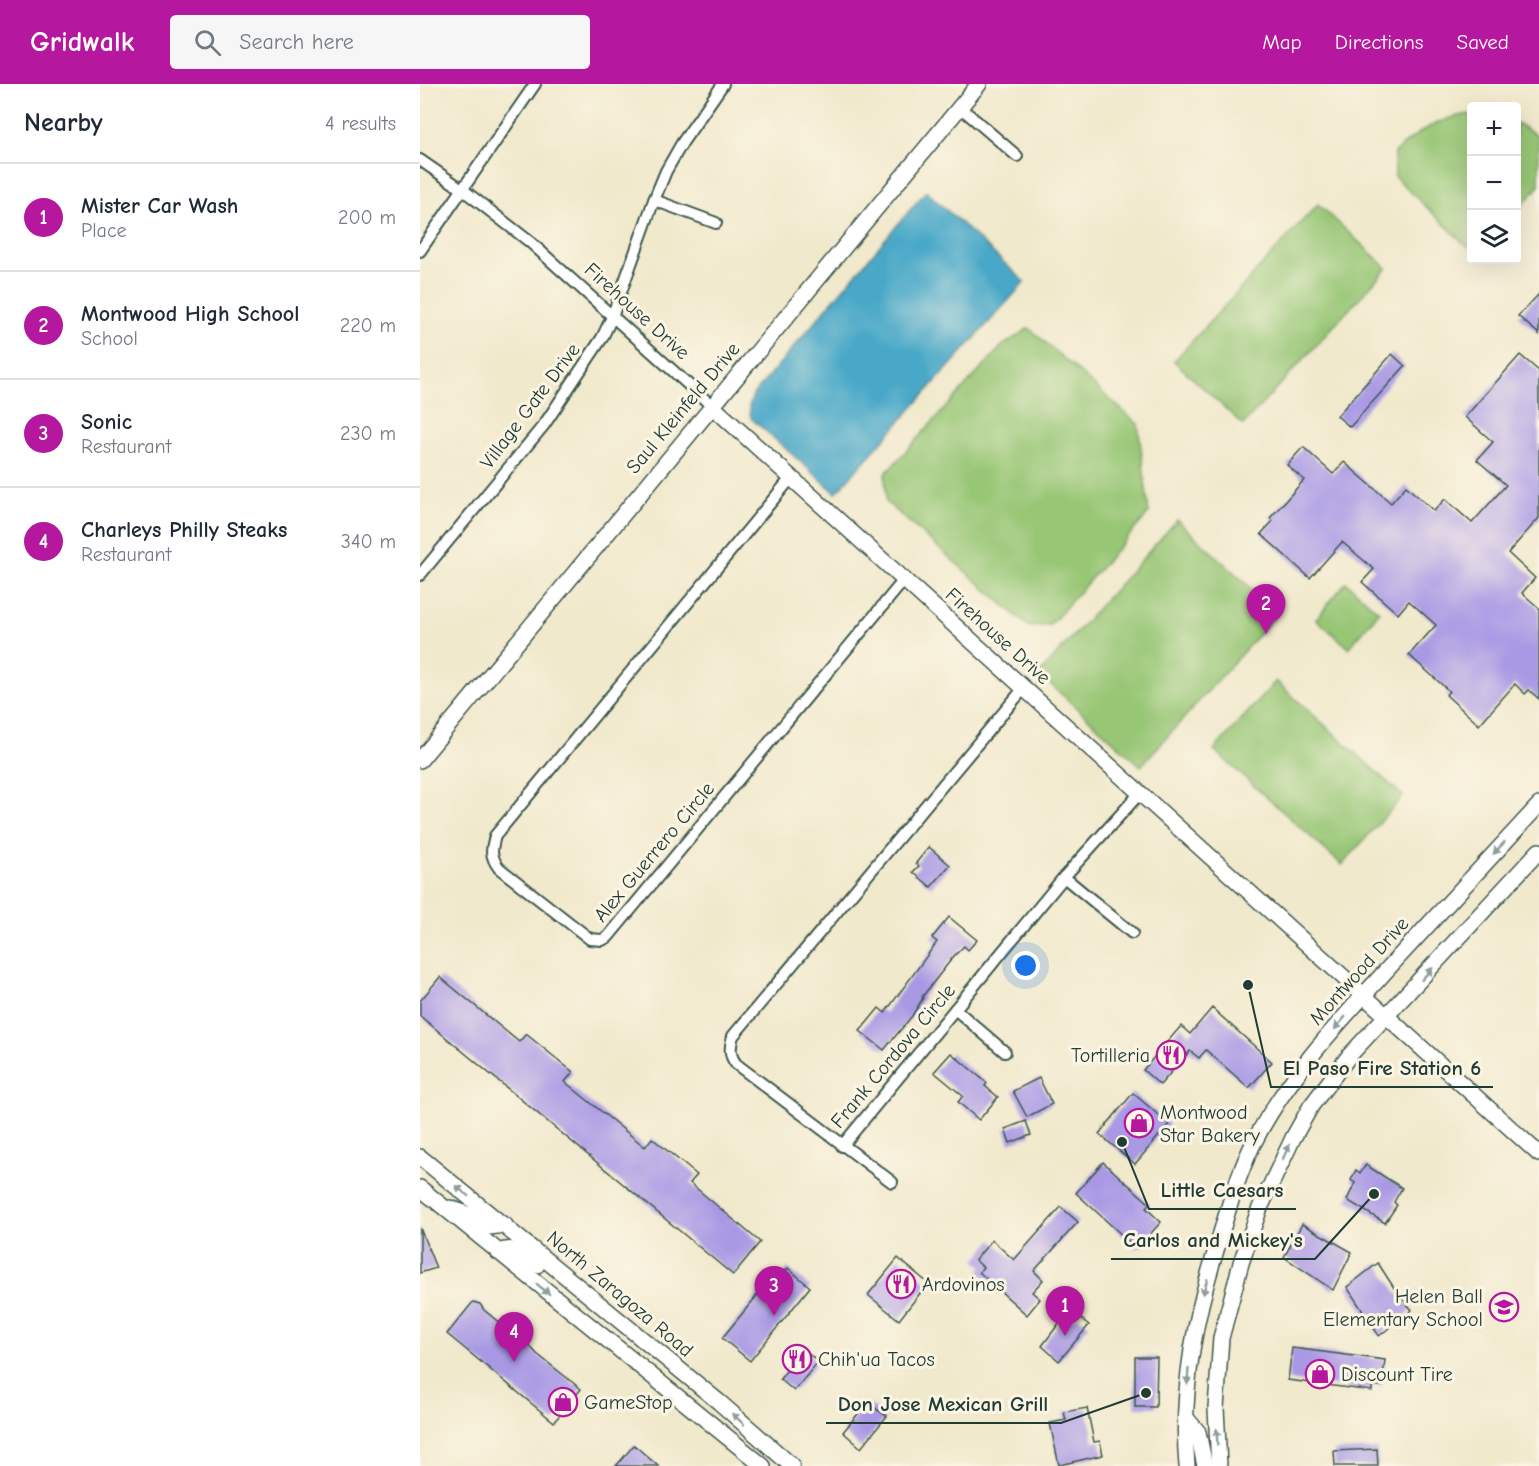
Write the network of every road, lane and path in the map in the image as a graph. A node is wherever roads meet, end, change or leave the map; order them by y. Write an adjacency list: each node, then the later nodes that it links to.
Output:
1 (536, 84): 7 (street)
2 (723, 84): 8 (street, Village Gate Drive)
3 (979, 84): 4 (main road, Saul Kleinfeld Drive)
4 (960, 107): 5 (street); 12 (main road, Saul Kleinfeld Drive)
5 (1017, 156)
6 (420, 160): 7 (street, Firehouse Drive)
7 (462, 189): 10 (street); 11 (street, Firehouse Drive)
8 (654, 200): 9 (street); 11 (street, Village Gate Drive)
9 (716, 223)
10 (420, 251)
11 (612, 317): 12 (street, Firehouse Drive); 14 (street, Village Gate Drive)
12 (712, 406): 13 (main road, Firehouse Drive); 17 (main road, Saul Kleinfeld Drive)
13 (791, 478): 15 (main road, Firehouse Drive); 15 (street, Alex Guerrero Circle)
14 (420, 574)
15 (904, 580): 16 (main road, Firehouse Drive)
16 (1024, 688): 18 (main road, Firehouse Drive); 27 (street, Frank Cordova Circle)
17 (420, 760)
18 (1140, 793): 21 (street, Frank Cordova Circle); 23 (main road, Firehouse Drive)
19 (1539, 805): 23 (main road, Montwood Drive, one-way to 23)
20 (1539, 851): 25 (main road, one-way to 20)
21 (1064, 877): 22 (street); 24 (street, Frank Cordova Circle)
22 (1132, 933)
23 (1364, 996): 25 (main road, Firehouse Drive); 36 (main road, Montwood Drive, one-way to 36)
24 (955, 1009): 26 (street); 27 (street, Frank Cordova Circle)
25 (1386, 1016): 28 (main road, Firehouse Drive); 37 (main road, one-way to 25)
26 (1005, 1052)
27 (842, 1146): 30 (street)
28 (1539, 1154)
29 (420, 1157): 33 (main road, North Zaragoza Road, one-way to 29)
30 (892, 1182)
31 (420, 1188): 32 (main road)
32 (440, 1205): 33 (main road); 34 (main road)
33 (505, 1226): 35 (main road, North Zaragoza Road)
34 (498, 1252): 35 (main road); 39 (main road, one-way to 39)
35 (574, 1283): 40 (main road, North Zaragoza Road, one-way to 35)
36 (1197, 1318): 37 (main road); 38 (main road, Montwood Drive, one-way to 38)
37 (1224, 1326): 43 (main road, one-way to 37)
38 (1186, 1418): 41 (main road, Montwood Drive); 42 (main road)
39 (763, 1466)
40 (792, 1466)
41 (1186, 1466)
42 (1205, 1466)
43 (1219, 1466)

